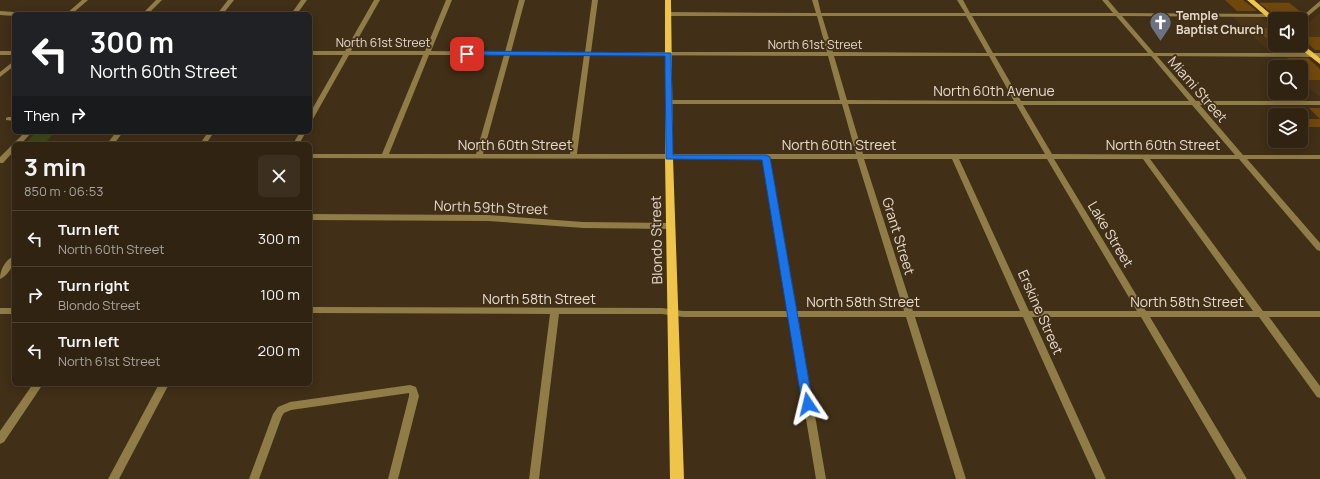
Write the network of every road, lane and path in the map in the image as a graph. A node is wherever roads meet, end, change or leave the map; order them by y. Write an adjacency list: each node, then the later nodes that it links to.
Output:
1 (85, 0): 15 (street)
2 (159, 0): 16 (street)
3 (231, 0): 17 (street)
4 (304, 0): 18 (street)
5 (377, 0): 30 (street)
6 (449, 0): 32 (street)
7 (522, 0): 31 (street)
8 (595, 0): 33 (street)
9 (668, 0): 21 (main road, Blondo Street)
10 (815, 0): 22 (street, Grant Street)
11 (960, 0): 23 (street, Lake Street)
12 (1105, 0): 24 (street, Miami Street)
13 (1250, 0): 26 (main road)
14 (1320, 3): 25 (street)
15 (71, 12)
16 (147, 12)
17 (222, 12)
18 (295, 12)
19 (0, 13): 20 (street)
20 (12, 14)
21 (668, 14): 22 (street); 34 (main road, Blondo Street)
22 (819, 14): 23 (street); 36 (street, Grant Street)
23 (968, 14): 24 (street); 37 (street, Lake Street)
24 (1117, 14): 26 (street); 38 (street, Miami Street)
25 (1308, 14)
26 (1267, 15)
27 (0, 53): 28 (street)
28 (12, 53)
29 (312, 53): 30 (street, North 61st Street)
30 (347, 53): 32 (street, North 61st Street); 47 (street)
31 (507, 53): 32 (street, North 61st Street); 33 (street, North 61st Street); 56 (street)
32 (427, 54): 55 (street)
33 (588, 54): 34 (street, North 61st Street); 57 (street)
34 (668, 54): 36 (street, North 61st Street); 42 (main road, Blondo Street)
35 (1316, 54): 38 (street, North 61st Street); 39 (main road)
36 (831, 55): 37 (street, North 61st Street); 43 (street, Grant Street)
37 (991, 55): 38 (street, North 61st Street); 44 (street, Lake Street)
38 (1152, 55): 45 (street, Miami Street)
39 (1320, 62)
40 (12, 64): 41 (street)
41 (0, 75)
42 (669, 102): 43 (street, North 60th Avenue); 65 (main road, Blondo Street)
43 (844, 102): 44 (street, North 60th Avenue); 59 (street, Grant Street)
44 (1018, 102): 45 (street, North 60th Avenue); 61 (street, Lake Street)
45 (1193, 102): 46 (street, North 60th Avenue); 63 (street, Miami Street)
46 (1320, 103)
47 (312, 115)
48 (27, 134): 50 (street)
49 (118, 134): 51 (street)
50 (19, 142)
51 (112, 142)
52 (12, 148): 53 (street)
53 (3, 155): 66 (street)
54 (312, 156): 55 (street, North 60th Street)
55 (384, 157): 56 (street, North 60th Street)
56 (479, 157): 57 (street, North 60th Street)
57 (573, 157): 65 (street, North 60th Street)
58 (766, 157): 59 (street, North 60th Street); 65 (street, North 60th Street); 77 (street)
59 (860, 157): 60 (street, North 60th Street); 78 (street, Grant Street)
60 (955, 157): 61 (street, North 60th Street); 79 (street, Erskine Street)
61 (1050, 157): 62 (street, North 60th Street); 80 (street, Lake Street)
62 (1145, 157): 63 (street, North 60th Street); 81 (street)
63 (1240, 157): 64 (street, North 60th Street); 69 (street, Miami Street)
64 (1320, 157)
65 (669, 158): 68 (main road, Blondo Street)
66 (0, 161)
67 (312, 217): 68 (street, North 59th Street)
68 (671, 226): 76 (main road, Blondo Street)
69 (1320, 248)
70 (12, 261): 71 (street)
71 (0, 276)
72 (312, 310): 75 (street, North 58th Street)
73 (0, 311): 74 (street)
74 (12, 311)
75 (555, 311): 76 (street, North 58th Street); 90 (street)
76 (673, 313): 77 (street, North 58th Street); 91 (main road, Blondo Street)
77 (792, 314): 78 (street, North 58th Street); 92 (street)
78 (910, 314): 79 (street, North 58th Street); 93 (street, Grant Street)
79 (1026, 314): 80 (street, North 58th Street); 94 (street, Erskine Street)
80 (1144, 314): 81 (street, North 58th Street); 95 (street, Lake Street)
81 (1261, 314): 82 (street, North 58th Street); 85 (street)
82 (1320, 314)
83 (37, 386): 86 (street)
84 (163, 386): 87 (street)
85 (1320, 394)
86 (0, 439)
87 (113, 479)
88 (254, 479): 89 (street)
89 (393, 479)
90 (534, 479)
91 (676, 479)
92 (821, 479)
93 (961, 479)
94 (1101, 479)
95 (1242, 479)

